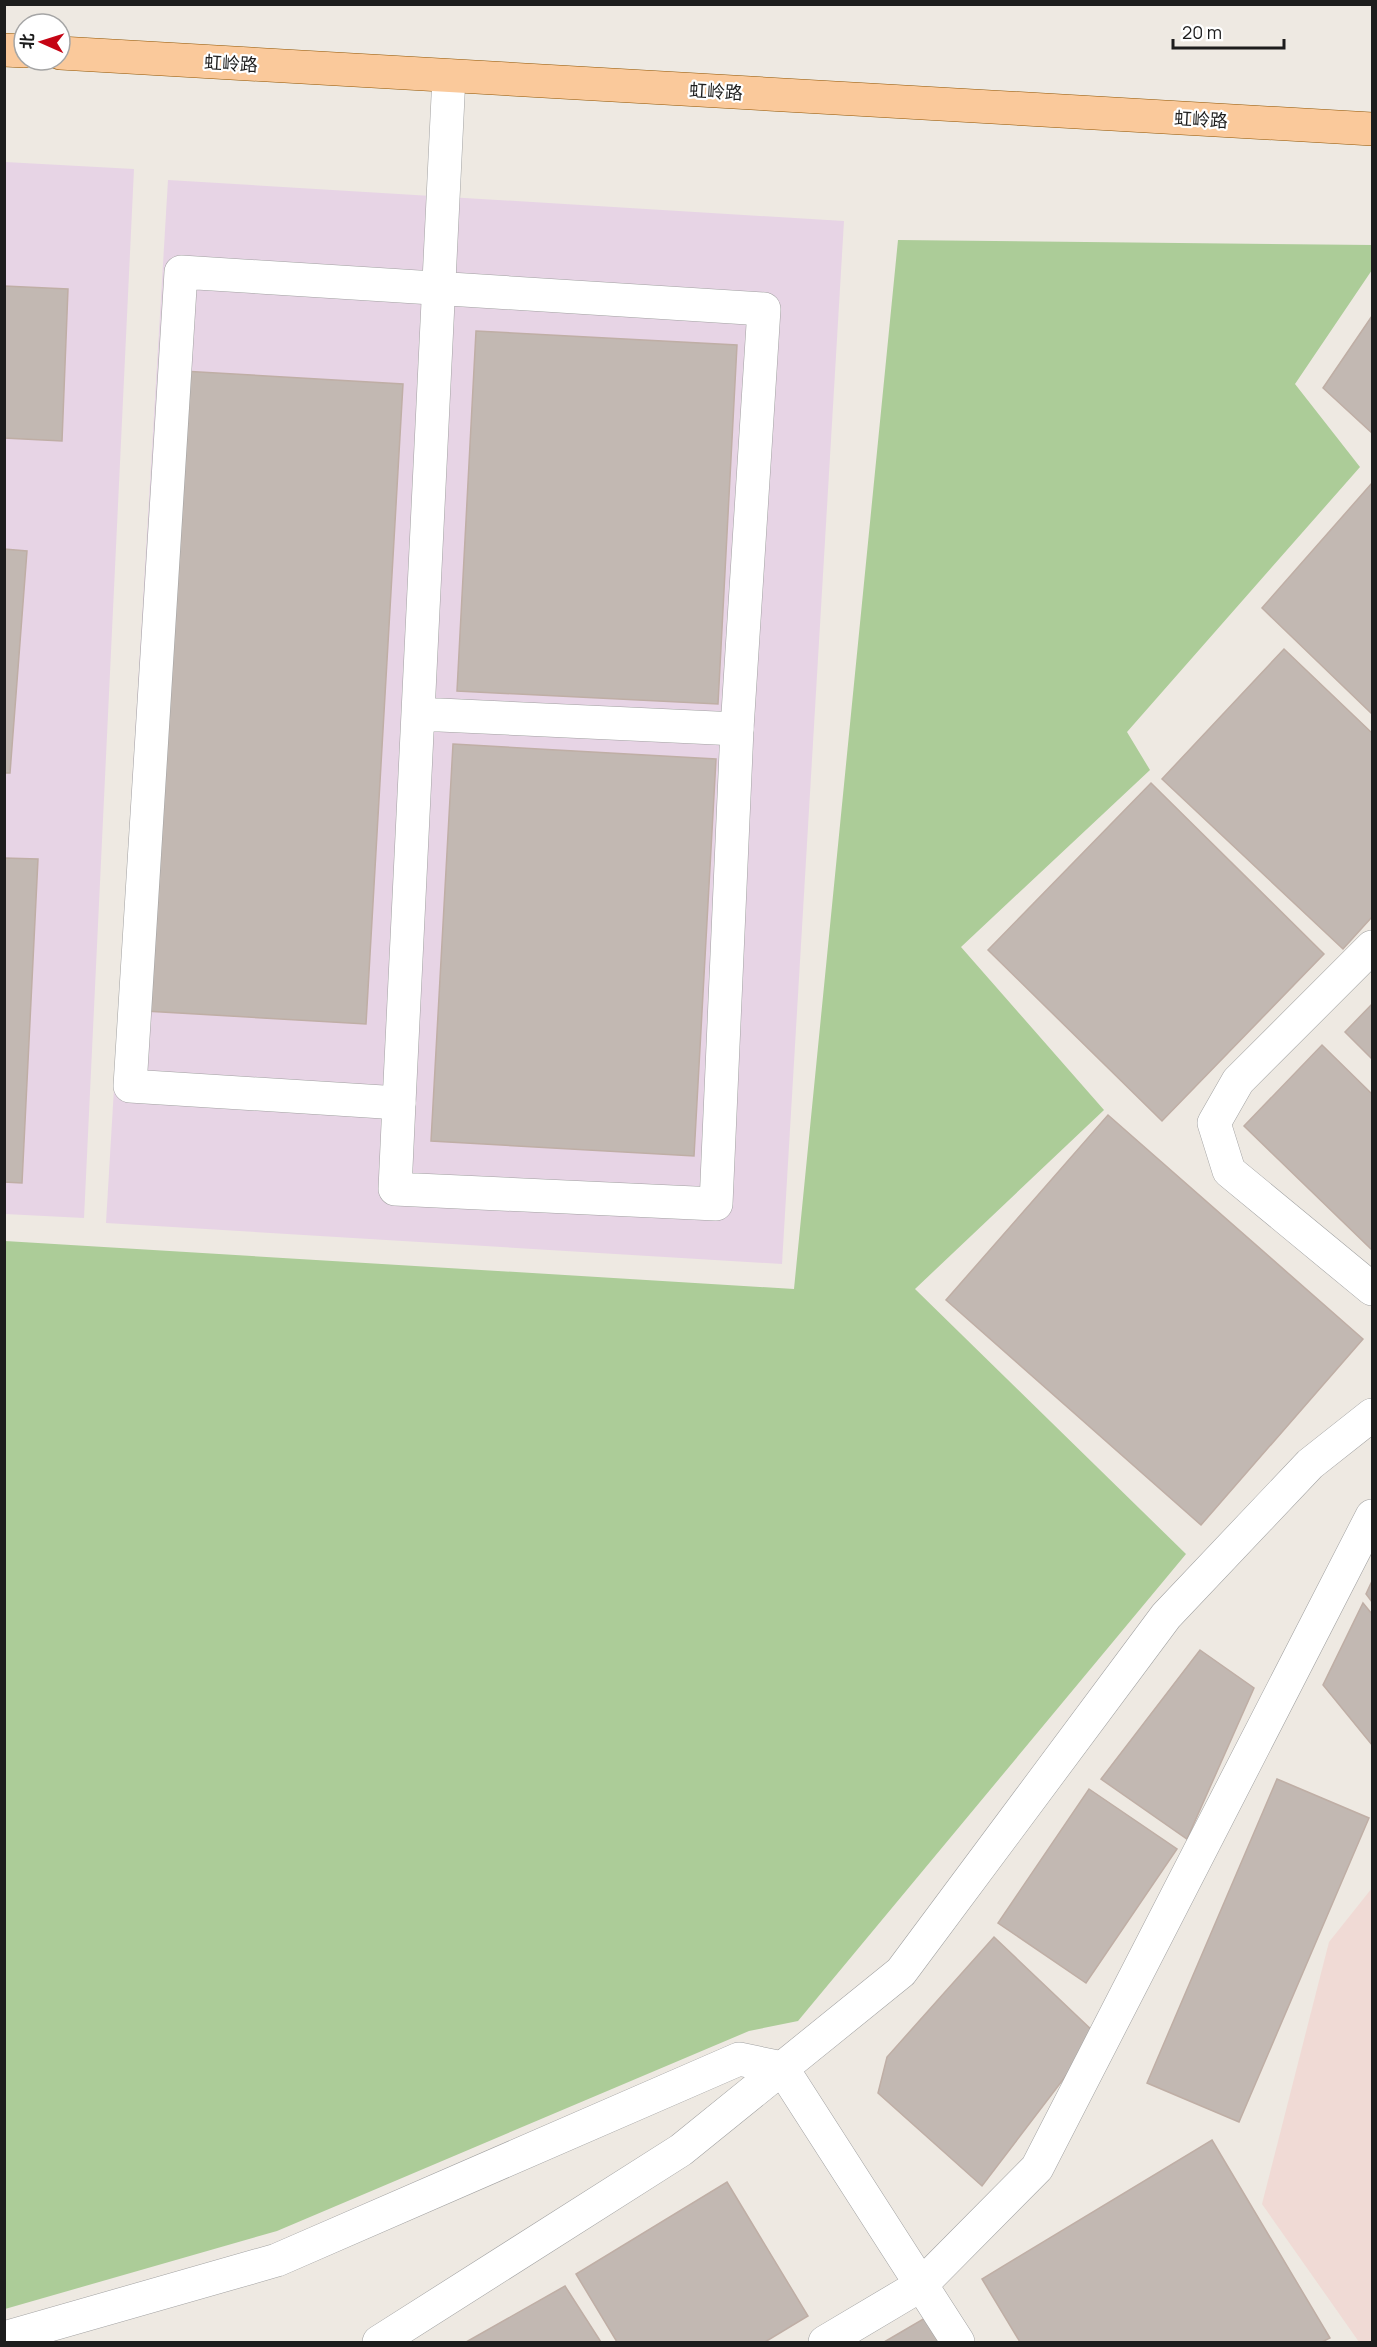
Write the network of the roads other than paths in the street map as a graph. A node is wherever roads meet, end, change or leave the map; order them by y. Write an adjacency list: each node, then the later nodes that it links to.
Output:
1 (72, 54): 2 (main road, 虹岭路)
2 (449, 76): 3 (main road, 虹岭路); 4 (street)
3 (1372, 129)
4 (438, 288): 5 (street); 6 (street); 8 (street)
5 (418, 714): 6 (street); 8 (street)
6 (737, 729): 8 (street)
7 (1372, 947): 9 (street)
8 (399, 1103)
9 (1372, 1289)
10 (1372, 1415): 12 (street)
11 (1372, 1515): 13 (street)
12 (782, 2068): 13 (street); 14 (street); 15 (street)
13 (921, 2285): 16 (street); 17 (street)
14 (4, 2338)
15 (379, 2343)
16 (825, 2343)
17 (958, 2343)

